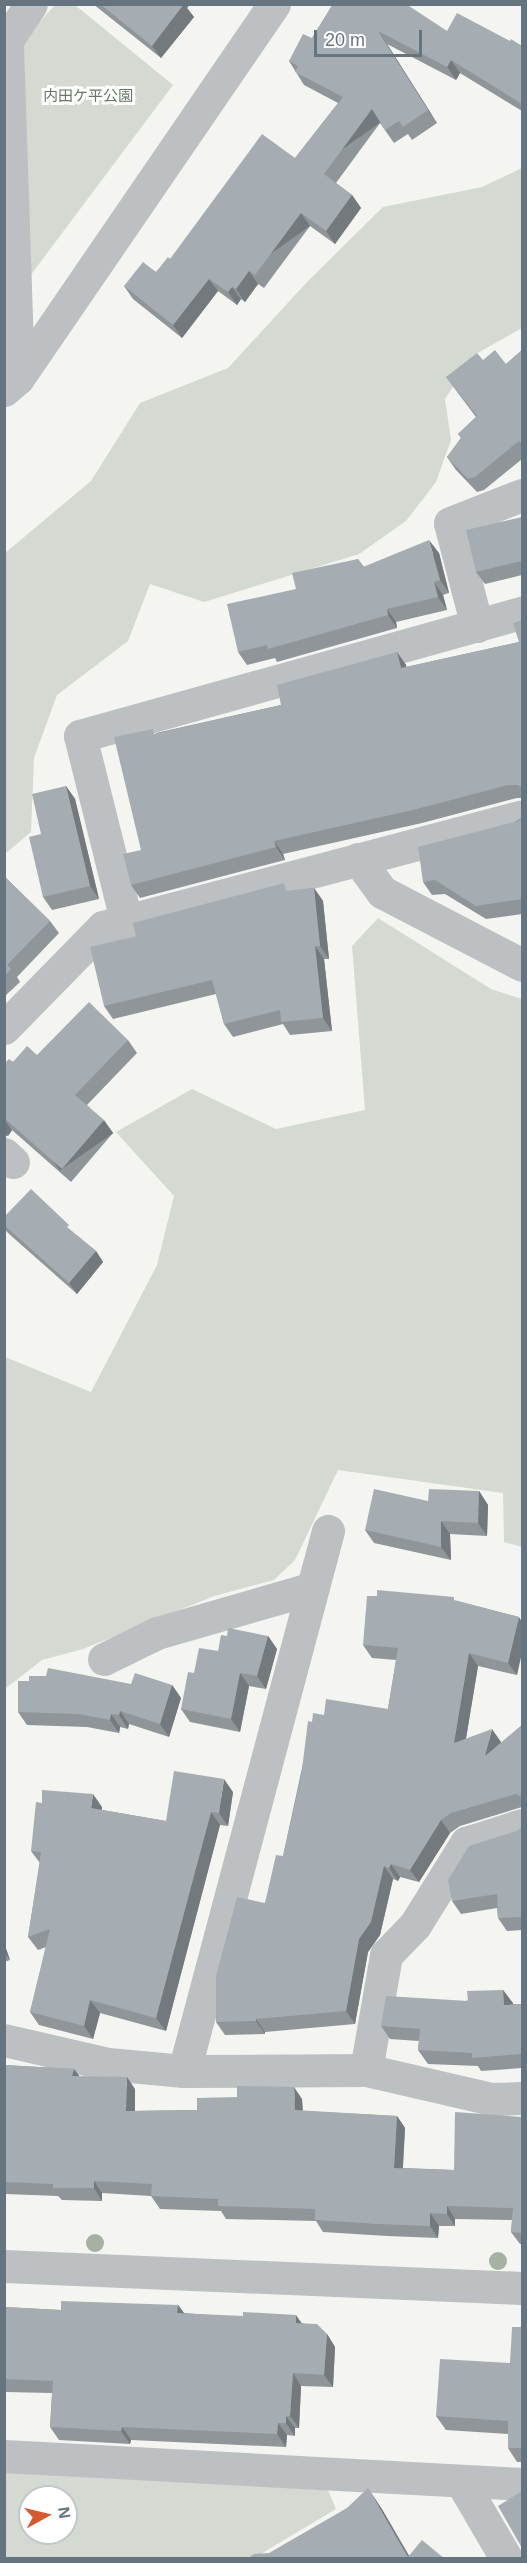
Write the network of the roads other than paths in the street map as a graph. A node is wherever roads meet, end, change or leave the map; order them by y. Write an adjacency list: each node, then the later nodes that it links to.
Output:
1 (31, 4): 3 (street)
2 (274, 4): 3 (street)
3 (11, 384)
4 (522, 495): 6 (street)
5 (522, 614): 6 (street)
6 (477, 626): 9 (street)
7 (522, 816): 8 (street)
8 (358, 859): 9 (street); 10 (street)
9 (126, 920): 11 (street)
10 (522, 965)
11 (4, 1028)
12 (328, 1531): 13 (street)
13 (313, 1588): 14 (street); 18 (street)
14 (104, 1659)
15 (522, 1825): 17 (street)
16 (4, 2040): 18 (street)
17 (366, 2070): 18 (street); 19 (street)
18 (184, 2071)
19 (522, 2098)
20 (4, 2266): 21 (street)
21 (522, 2288)
22 (4, 2456): 23 (street)
23 (379, 2476): 24 (street); 26 (street)
24 (461, 2481): 25 (street); 27 (street)
25 (522, 2484)
26 (358, 2504)
27 (506, 2559)

